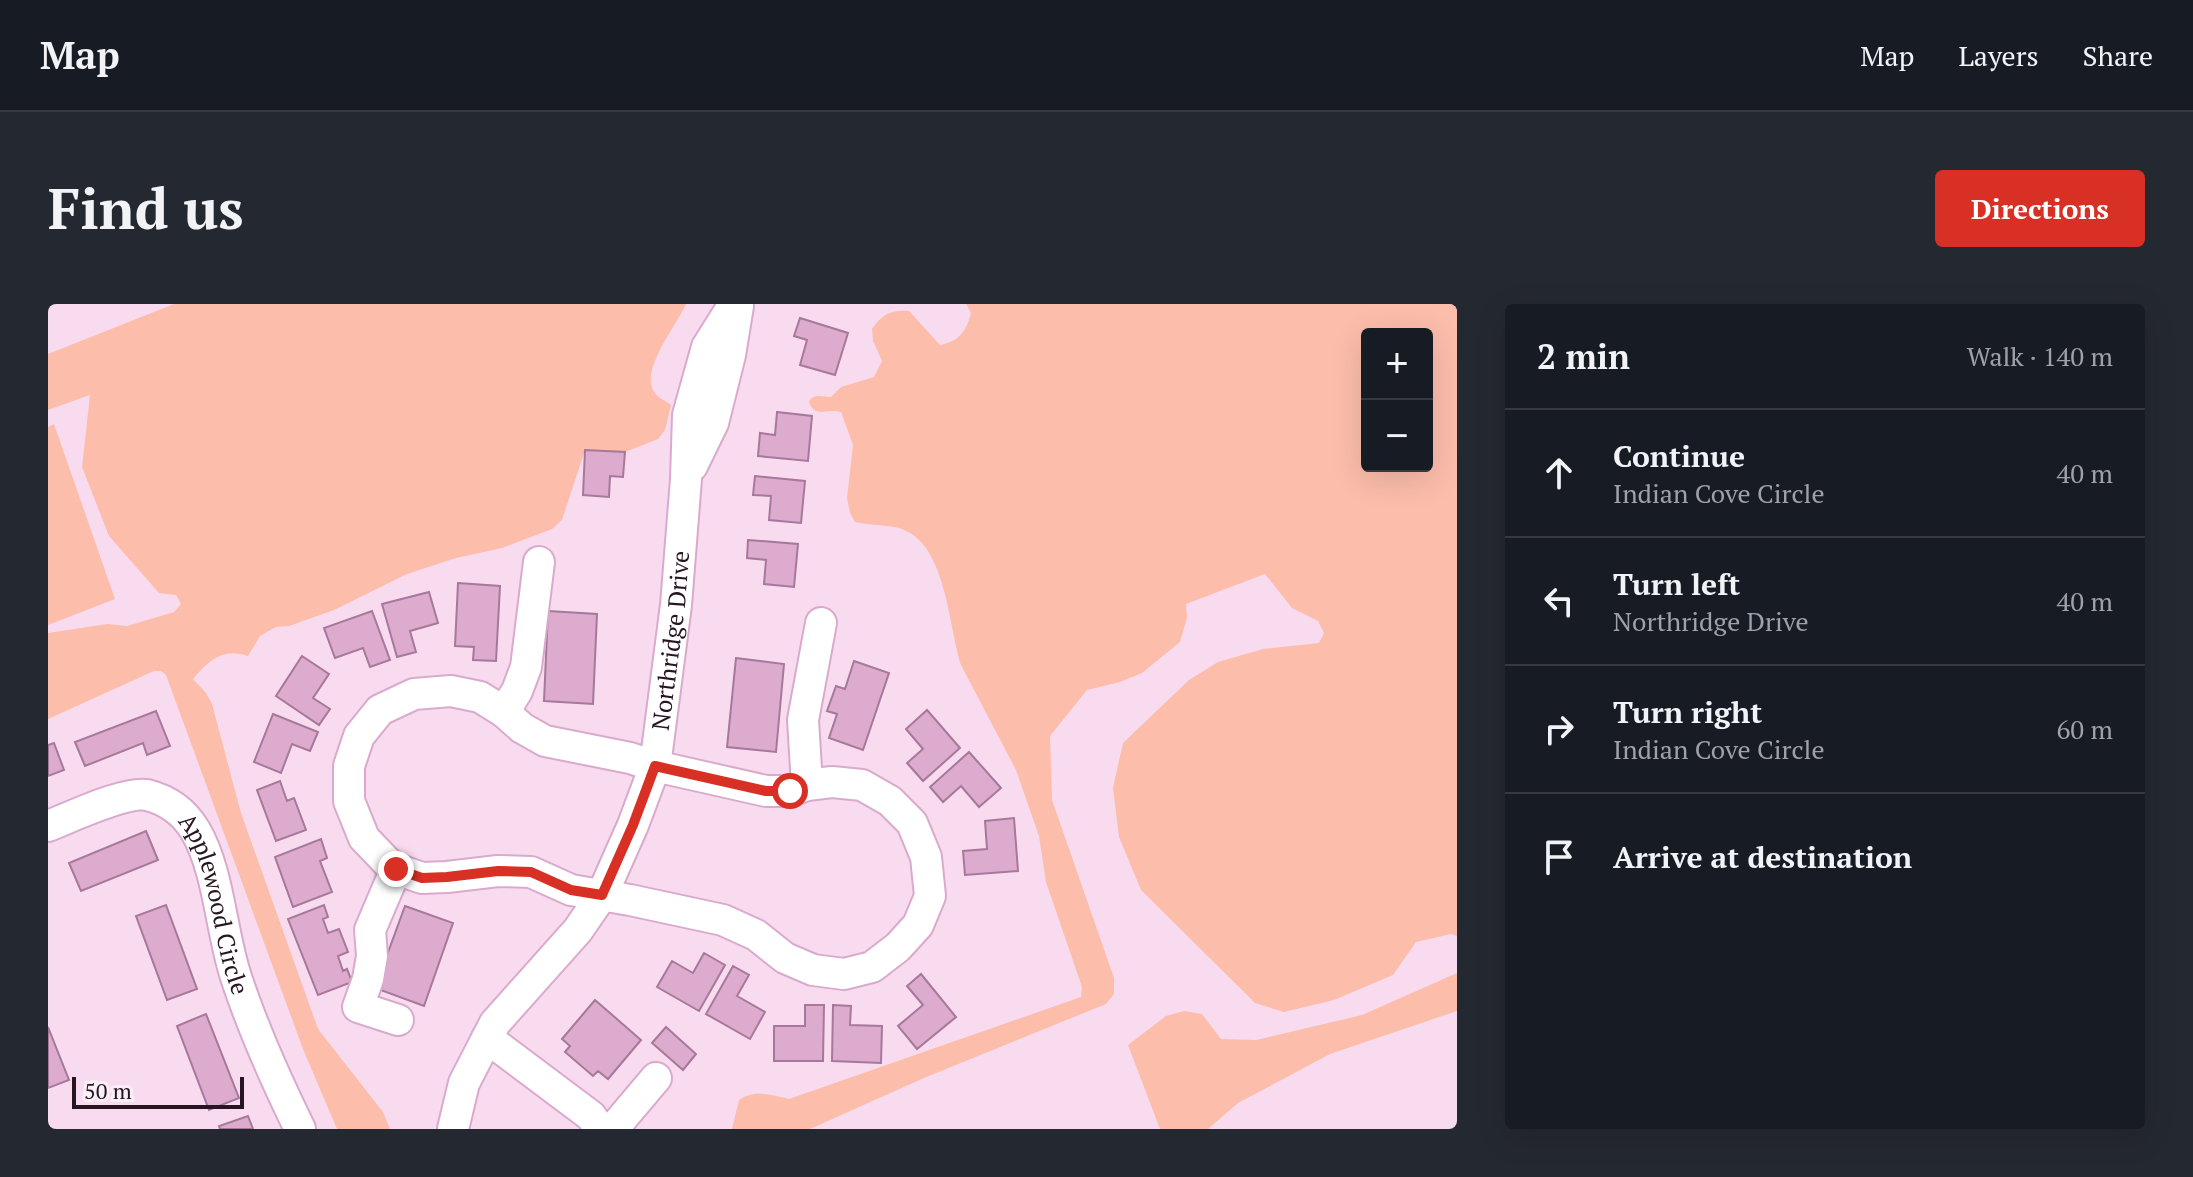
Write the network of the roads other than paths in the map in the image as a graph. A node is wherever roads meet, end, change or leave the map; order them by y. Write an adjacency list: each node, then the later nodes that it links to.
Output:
1 (736, 304): 5 (street, Northridge Drive)
2 (539, 562): 4 (street)
3 (821, 623): 6 (street)
4 (504, 712): 5 (street); 8 (street)
5 (655, 766): 6 (street); 9 (street, Northridge Drive)
6 (807, 785): 9 (street)
7 (48, 826): 13 (street, Applewood Circle)
8 (396, 869): 9 (street); 10 (street)
9 (602, 895): 11 (street, Northridge Drive)
10 (398, 1020)
11 (487, 1038): 14 (street, Northridge Drive); 15 (street)
12 (656, 1078): 16 (street)
13 (300, 1129)
14 (453, 1129)
15 (600, 1129)
16 (613, 1129)

